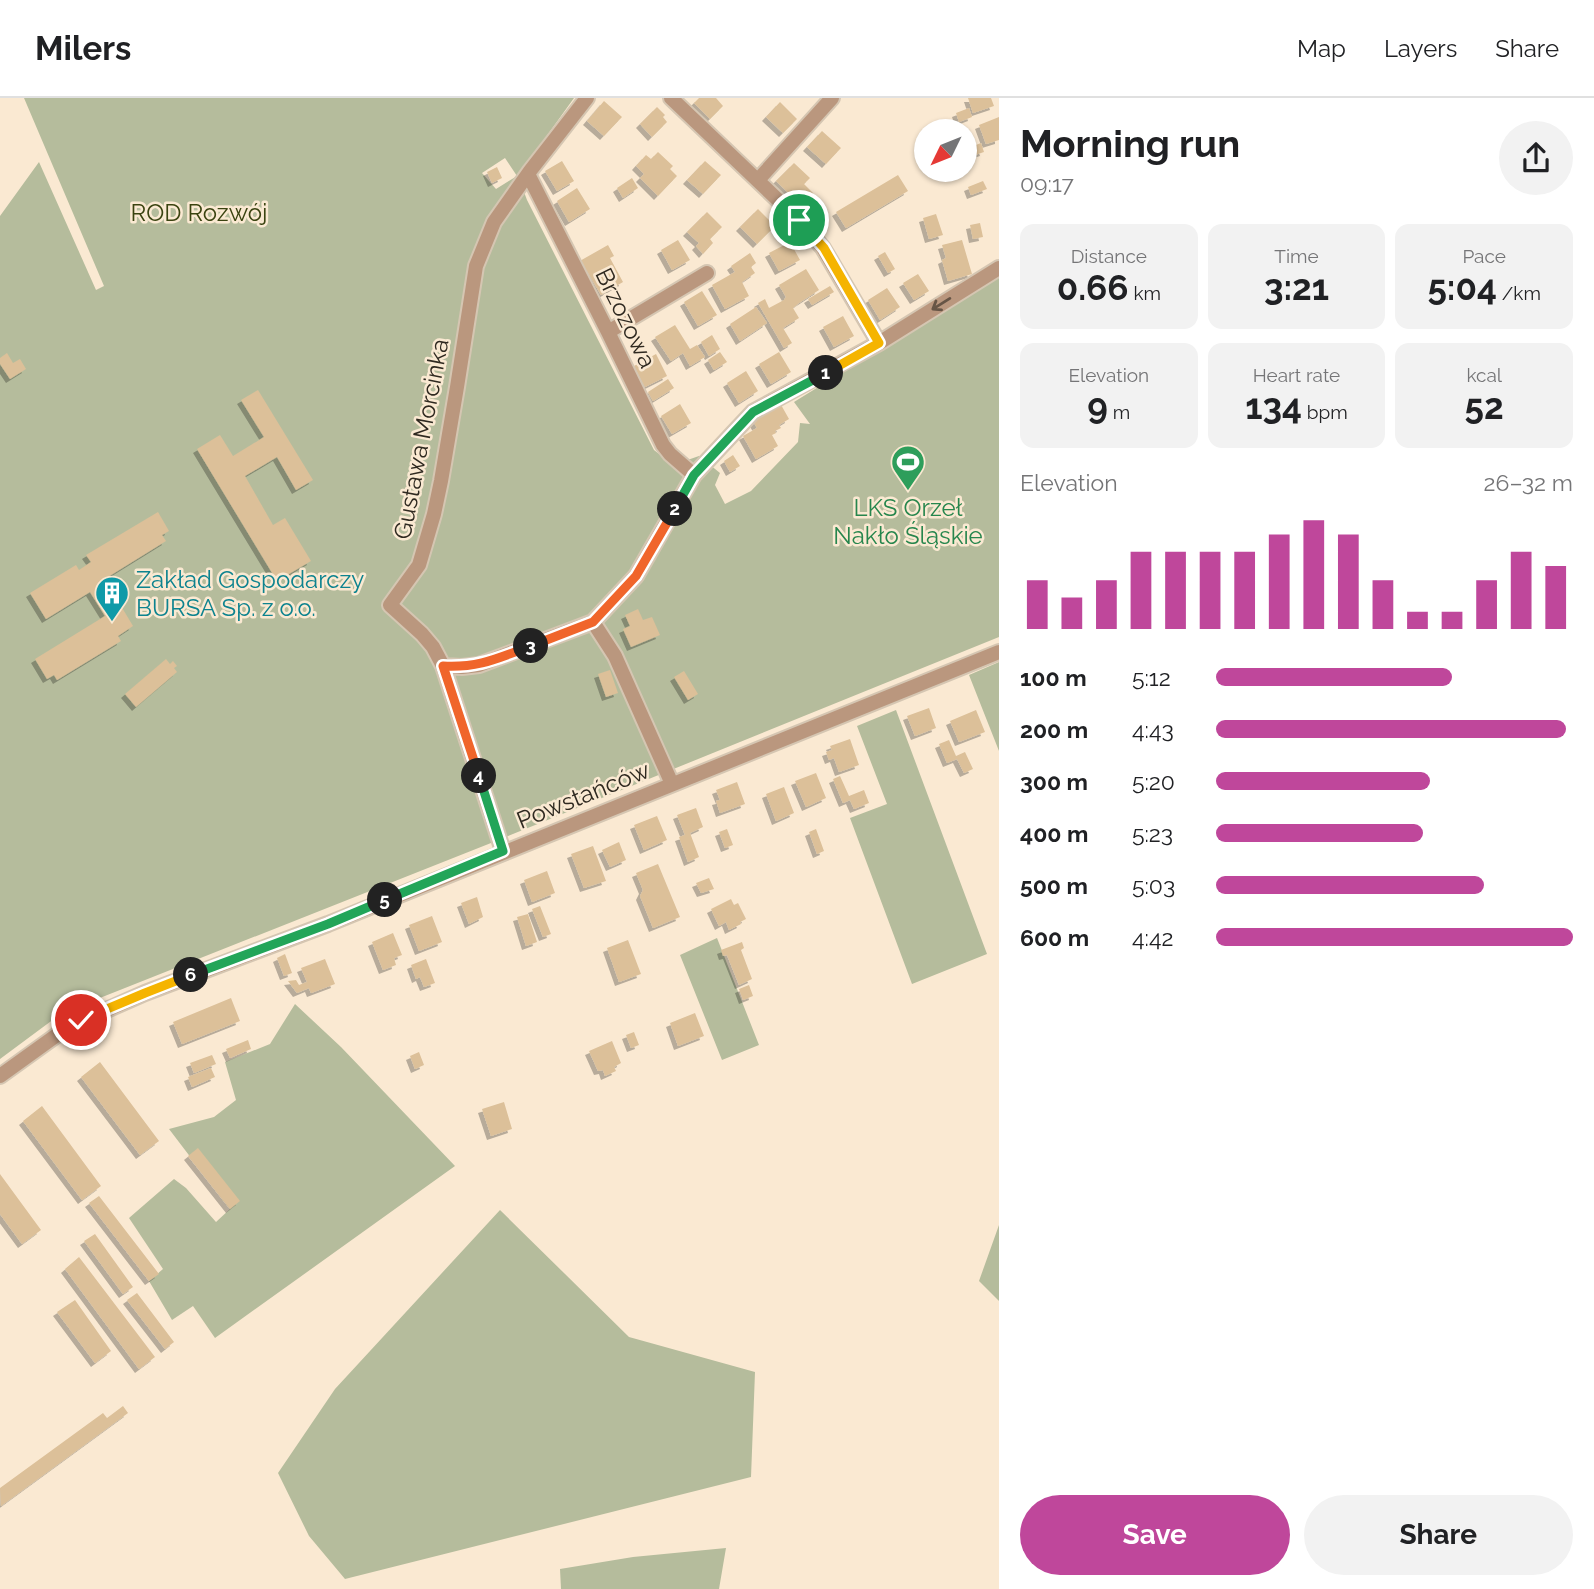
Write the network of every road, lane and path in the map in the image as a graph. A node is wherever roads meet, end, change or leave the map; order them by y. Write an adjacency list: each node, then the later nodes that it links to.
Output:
1 (587, 98): 4 (street, Gustawa Morcinka)
2 (671, 98): 5 (street)
3 (832, 98): 5 (street)
4 (528, 174): 8 (street, Brzozowa); 13 (street, Gustawa Morcinka)
5 (758, 180): 9 (street)
6 (999, 268): 9 (street, one-way to 9)
7 (708, 273): 8 (street)
8 (608, 332): 10 (street, Brzozowa)
9 (879, 343): 10 (street)
10 (694, 475): 11 (street)
11 (593, 622): 13 (street); 14 (street)
12 (999, 653): 14 (street, Powstańców)
13 (443, 666): 15 (street)
14 (672, 784): 15 (street, Powstańców)
15 (503, 851): 16 (street, Powstańców)
16 (0, 1076)

